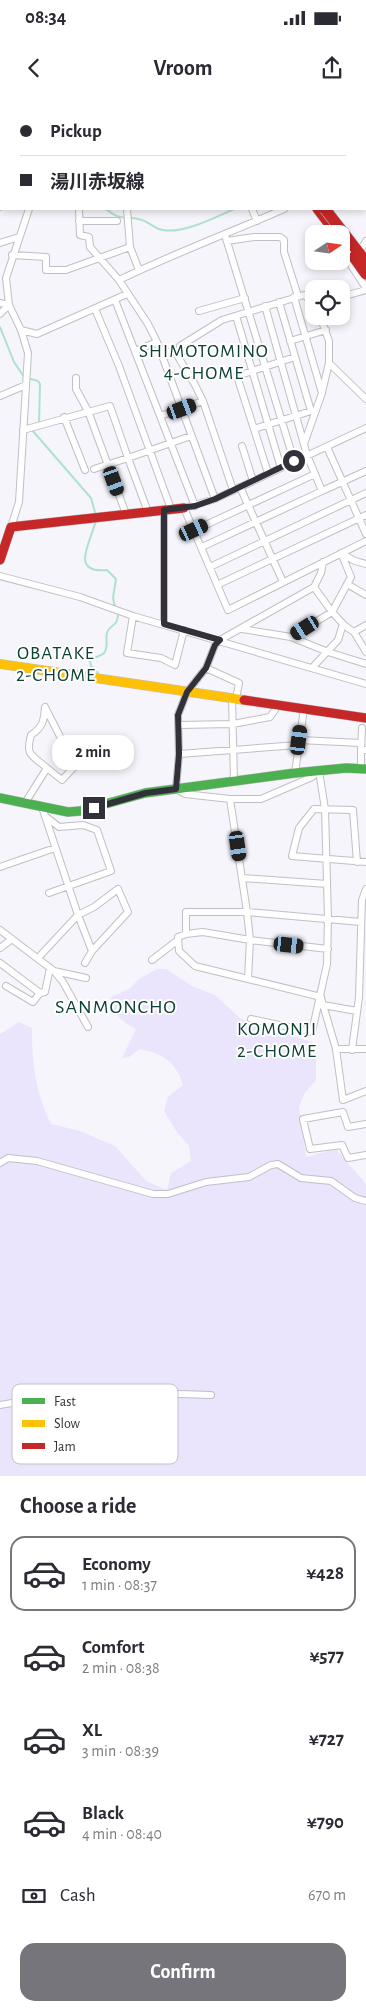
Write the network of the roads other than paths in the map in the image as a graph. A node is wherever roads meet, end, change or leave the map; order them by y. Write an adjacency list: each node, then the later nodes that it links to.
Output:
1 (29, 210): 12 (street)
2 (79, 210): 9 (street)
3 (127, 210): 16 (street)
4 (253, 210): 8 (street)
5 (282, 210): 8 (street)
6 (318, 210): 11 (main road)
7 (326, 210): 20 (main road, bridge)
8 (258, 220): 13 (street)
9 (79, 221): 10 (street); 19 (street)
10 (117, 221)
11 (329, 225)
12 (19, 237): 15 (street); 18 (street)
13 (226, 238): 21 (street); 28 (street); 29 (street)
14 (366, 241): 24 (street)
15 (0, 243)
16 (130, 247): 19 (street); 21 (street)
17 (350, 252): 22 (main road, bridge)
18 (12, 255): 19 (street); 33 (street)
19 (100, 258): 23 (street)
20 (366, 262)
21 (139, 270): 23 (street)
22 (366, 274)
23 (119, 280): 25 (street)
24 (366, 289): 26 (street)
25 (127, 294): 30 (street); 45 (street)
26 (350, 294)
27 (305, 295): 28 (street)
28 (296, 297): 31 (street); 43 (street)
29 (245, 298): 36 (street); 37 (street)
30 (115, 300): 35 (street); 47 (street)
31 (279, 302): 34 (street); 44 (street)
32 (0, 303): 33 (street)
33 (9, 305): 38 (street); 41 (street)
34 (265, 306): 37 (street); 49 (street)
35 (95, 309): 41 (street); 74 (street)
36 (199, 310)
37 (249, 312): 39 (street); 51 (street)
38 (0, 314)
39 (236, 316): 46 (street); 52 (street)
40 (324, 325): 42 (street)
41 (21, 330): 54 (street)
42 (326, 330): 43 (street); 50 (street)
43 (305, 337): 44 (street); 55 (street)
44 (290, 341): 48 (street)
45 (158, 345): 47 (street); 58 (street); 59 (street)
46 (180, 346)
47 (135, 351): 62 (street)
48 (295, 357): 49 (street); 61 (street)
49 (280, 362): 51 (street); 61 (street)
50 (329, 363): 55 (street); 57 (street)
51 (266, 367): 52 (street); 64 (street)
52 (252, 371): 65 (street); 67 (street)
53 (76, 378): 60 (street)
54 (26, 385): 56 (street); 68 (street)
55 (322, 393): 71 (street)
56 (0, 396)
57 (366, 399)
58 (203, 401): 59 (street); 87 (street)
59 (182, 409): 62 (street); 69 (street)
60 (88, 411): 63 (street); 76 (street); 78 (street)
61 (296, 415): 64 (street); 71 (street)
62 (160, 416): 70 (street)
63 (64, 417): 68 (street); 81 (street)
64 (282, 420): 65 (street); 77 (street)
65 (268, 424): 67 (street); 79 (street)
66 (366, 428): 73 (street)
67 (254, 429): 83 (street)
68 (23, 430): 100 (street)
69 (191, 436): 70 (street); 90 (street)
70 (170, 442): 74 (street); 93 (street)
71 (304, 444): 75 (street)
72 (242, 446): 85 (street)
73 (327, 447): 75 (street); 86 (street)
74 (150, 450): 76 (street); 94 (street)
75 (307, 455): 77 (street); 84 (street)
76 (128, 458): 78 (street); 95 (street)
77 (294, 461): 79 (street)
78 (108, 465): 80 (street); 96 (street)
79 (281, 468): 83 (street)
80 (94, 469)
81 (85, 470)
82 (366, 470): 86 (street)
83 (268, 473): 85 (street)
84 (315, 474): 88 (street); 92 (street)
85 (253, 481): 87 (street)
86 (343, 482): 88 (street); 91 (street)
87 (236, 489): 90 (street); 92 (street)
88 (322, 491): 99 (street)
89 (366, 493): 91 (street)
90 (215, 499): 93 (street)
91 (351, 500): 98 (street); 103 (street)
92 (248, 505): 99 (street); 101 (street)
93 (190, 507): 94 (main road); 101 (street)
94 (168, 509): 95 (main road); 120 (street)
95 (148, 512): 96 (main road)
96 (126, 514): 100 (main road)
97 (366, 515): 98 (street)
98 (359, 518): 102 (street); 107 (street)
99 (256, 522): 103 (street); 105 (street)
100 (11, 527): 108 (main road)
101 (194, 530): 105 (street)
102 (366, 534)
103 (264, 541): 107 (street); 111 (street)
104 (366, 541): 106 (street)
105 (202, 547): 111 (street)
106 (341, 553): 109 (street); 110 (street); 114 (street)
107 (272, 559): 113 (street); 115 (street)
108 (0, 560)
109 (323, 562): 113 (street); 116 (street)
110 (366, 564)
111 (210, 567): 115 (street)
112 (0, 576): 119 (street)
113 (283, 582): 115 (street)
114 (347, 584): 117 (street); 118 (street)
115 (218, 585)
116 (314, 587): 118 (street); 123 (street)
117 (366, 594)
118 (332, 612): 121 (street); 126 (street)
119 (133, 616): 120 (street); 124 (street)
120 (164, 624): 124 (street)
121 (343, 624): 125 (street); 128 (street)
122 (366, 625): 125 (street)
123 (242, 629): 126 (street); 127 (street)
124 (184, 630): 127 (street)
125 (354, 632): 129 (street)
126 (291, 637): 128 (street)
127 (220, 640): 132 (street); 133 (street)
128 (328, 652): 131 (street); 133 (street)
129 (366, 652)
130 (0, 664): 136 (main road)
131 (366, 664)
132 (206, 668): 136 (street); 137 (street)
133 (312, 668): 135 (street)
134 (0, 670): 136 (main road)
135 (366, 684)
136 (186, 694): 137 (main road); 142 (street)
137 (233, 700): 138 (main road); 139 (main road); 141 (street)
138 (275, 710): 139 (main road); 141 (street)
139 (303, 711): 140 (main road); 143 (street)
140 (365, 723): 144 (street)
141 (233, 724): 142 (street); 145 (street)
142 (179, 726): 146 (street)
143 (298, 742): 144 (street); 145 (street); 150 (street)
144 (363, 748): 148 (street)
145 (233, 750): 146 (street); 151 (street)
146 (179, 754): 152 (street)
147 (47, 768): 147 (street); 155 (street)
148 (363, 769): 149 (main road)
149 (319, 771): 150 (main road); 154 (street); 156 (street)
150 (295, 773): 151 (main road)
151 (234, 781): 152 (main road)
152 (176, 789): 154 (street); 157 (main road)
153 (0, 798): 155 (main road)
154 (230, 798): 163 (street)
155 (26, 803): 157 (main road)
156 (325, 809): 159 (street); 159 (street); 160 (street)
157 (43, 812): 158 (street); 165 (street)
158 (55, 848): 162 (street); 165 (street)
159 (327, 860): 160 (street); 164 (street)
160 (356, 862): 161 (street)
161 (366, 862)
162 (0, 867)
163 (242, 878): 164 (street); 168 (street)
164 (327, 884): 170 (street)
165 (68, 886): 167 (street); 169 (street)
166 (366, 889): 171 (street)
167 (49, 892)
168 (247, 912): 170 (street); 173 (street); 177 (street)
169 (78, 915): 180 (street); 180 (street); 181 (street)
170 (328, 918): 171 (street); 179 (street)
171 (361, 922): 175 (street)
172 (0, 930): 174 (street)
173 (186, 934): 176 (street); 177 (street)
174 (12, 939): 178 (street); 181 (street)
175 (364, 939): 186 (street)
176 (178, 940): 182 (street); 188 (street)
177 (250, 940): 179 (street); 188 (street)
178 (0, 948)
179 (328, 949): 191 (street)
180 (92, 951): 184 (street)
181 (38, 958): 185 (street)
182 (152, 960)
183 (0, 963): 190 (street)
184 (85, 963)
185 (52, 969): 187 (street); 190 (street); 196 (street)
186 (363, 970): 192 (street)
187 (86, 978)
188 (248, 979): 191 (street)
189 (6, 986): 190 (street)
190 (40, 993)
191 (321, 997): 193 (street); 195 (street)
192 (362, 998): 194 (street)
193 (323, 1005): 194 (street); 197 (street)
194 (357, 1011): 199 (street)
195 (252, 1019)
196 (88, 1027)
197 (336, 1049): 199 (street); 200 (street)
198 (366, 1049): 199 (street)
199 (352, 1050)
200 (366, 1091)
201 (366, 1124): 202 (street)
202 (366, 1155)
203 (0, 1162): 204 (street)
204 (366, 1201)
205 (178, 1394): 206 (street)
206 (211, 1395)

